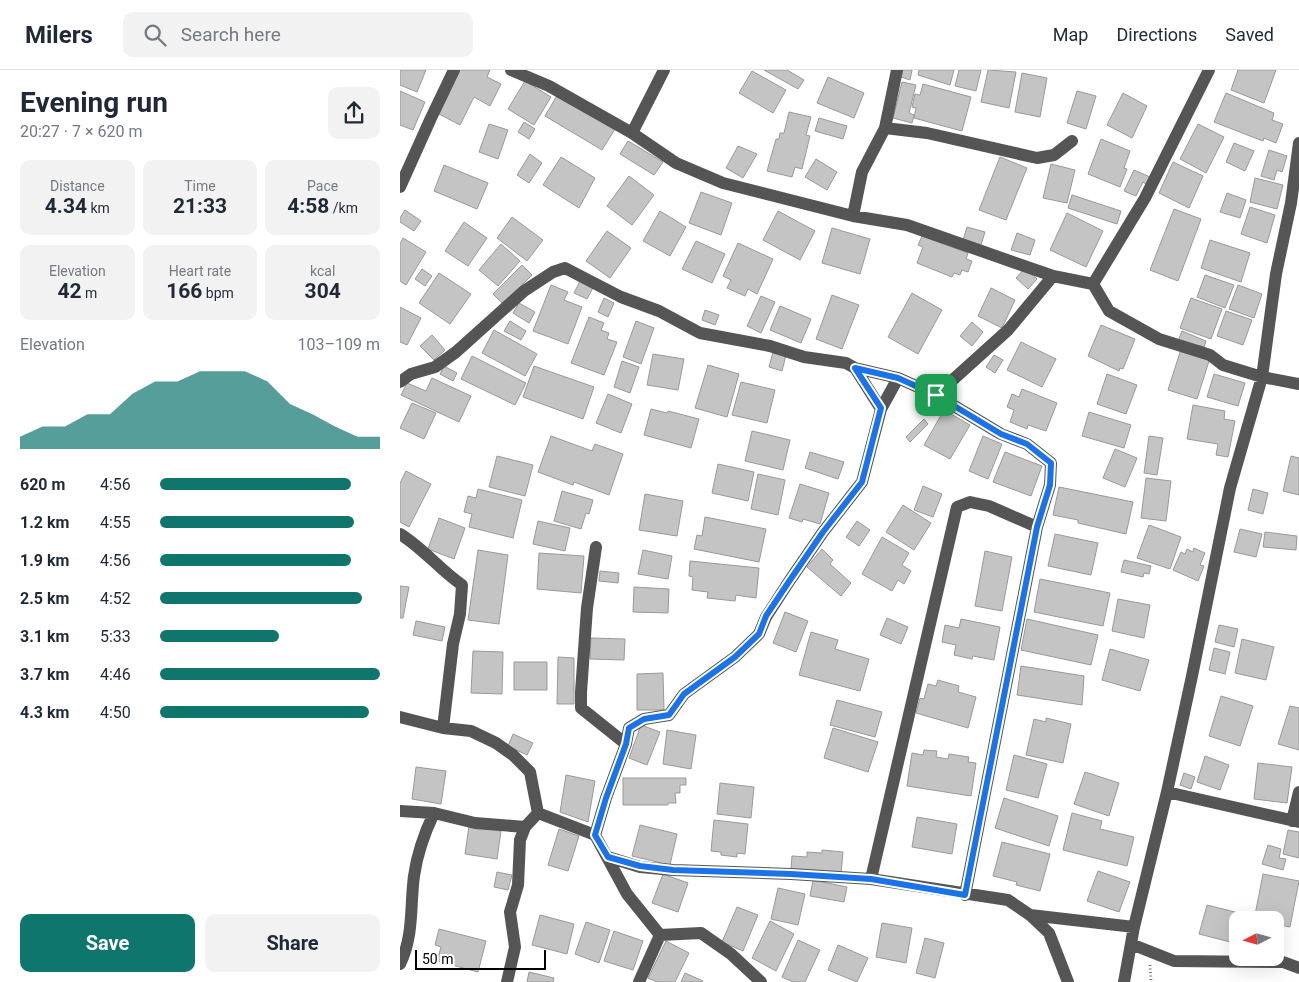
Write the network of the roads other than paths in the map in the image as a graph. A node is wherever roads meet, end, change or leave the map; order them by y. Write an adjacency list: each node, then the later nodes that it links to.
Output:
1 (454, 70): 10 (street)
2 (510, 70): 7 (street)
3 (664, 70): 7 (street)
4 (897, 70): 6 (street)
5 (1210, 70): 13 (street)
6 (885, 128): 8 (street); 11 (street)
7 (632, 133): 11 (street)
8 (1072, 141)
9 (1299, 143): 15 (street)
10 (400, 187)
11 (853, 216): 12 (street)
12 (1053, 276): 13 (street); 19 (street)
13 (1093, 284): 15 (street)
14 (855, 368): 16 (street); 17 (street); 20 (street)
15 (1262, 377): 18 (street); 27 (street)
16 (898, 378): 19 (street); 20 (street)
17 (400, 382)
18 (1299, 384)
19 (936, 395): 21 (street)
20 (881, 408): 26 (street)
21 (1037, 527): 36 (street); 37 (street)
22 (400, 534): 25 (street)
23 (596, 547): 26 (street)
24 (400, 717): 25 (street)
25 (443, 728): 31 (street)
26 (626, 744): 34 (street)
27 (1167, 792): 32 (street); 39 (street)
28 (1299, 792): 32 (street)
29 (400, 811): 30 (street)
30 (434, 813): 33 (street); 42 (street)
31 (538, 813): 33 (street); 34 (street)
32 (1296, 821)
33 (525, 827): 44 (street)
34 (595, 835): 35 (street)
35 (608, 857): 36 (street); 40 (street)
36 (871, 879): 37 (street)
37 (965, 895): 38 (street)
38 (1030, 915): 39 (street); 47 (street)
39 (1134, 927): 41 (street)
40 (660, 935): 45 (street); 46 (street)
41 (1131, 944): 43 (street); 48 (street)
42 (400, 964)
43 (1299, 968)
44 (507, 982)
45 (639, 982)
46 (761, 982)
47 (1068, 982)
48 (1124, 982)

